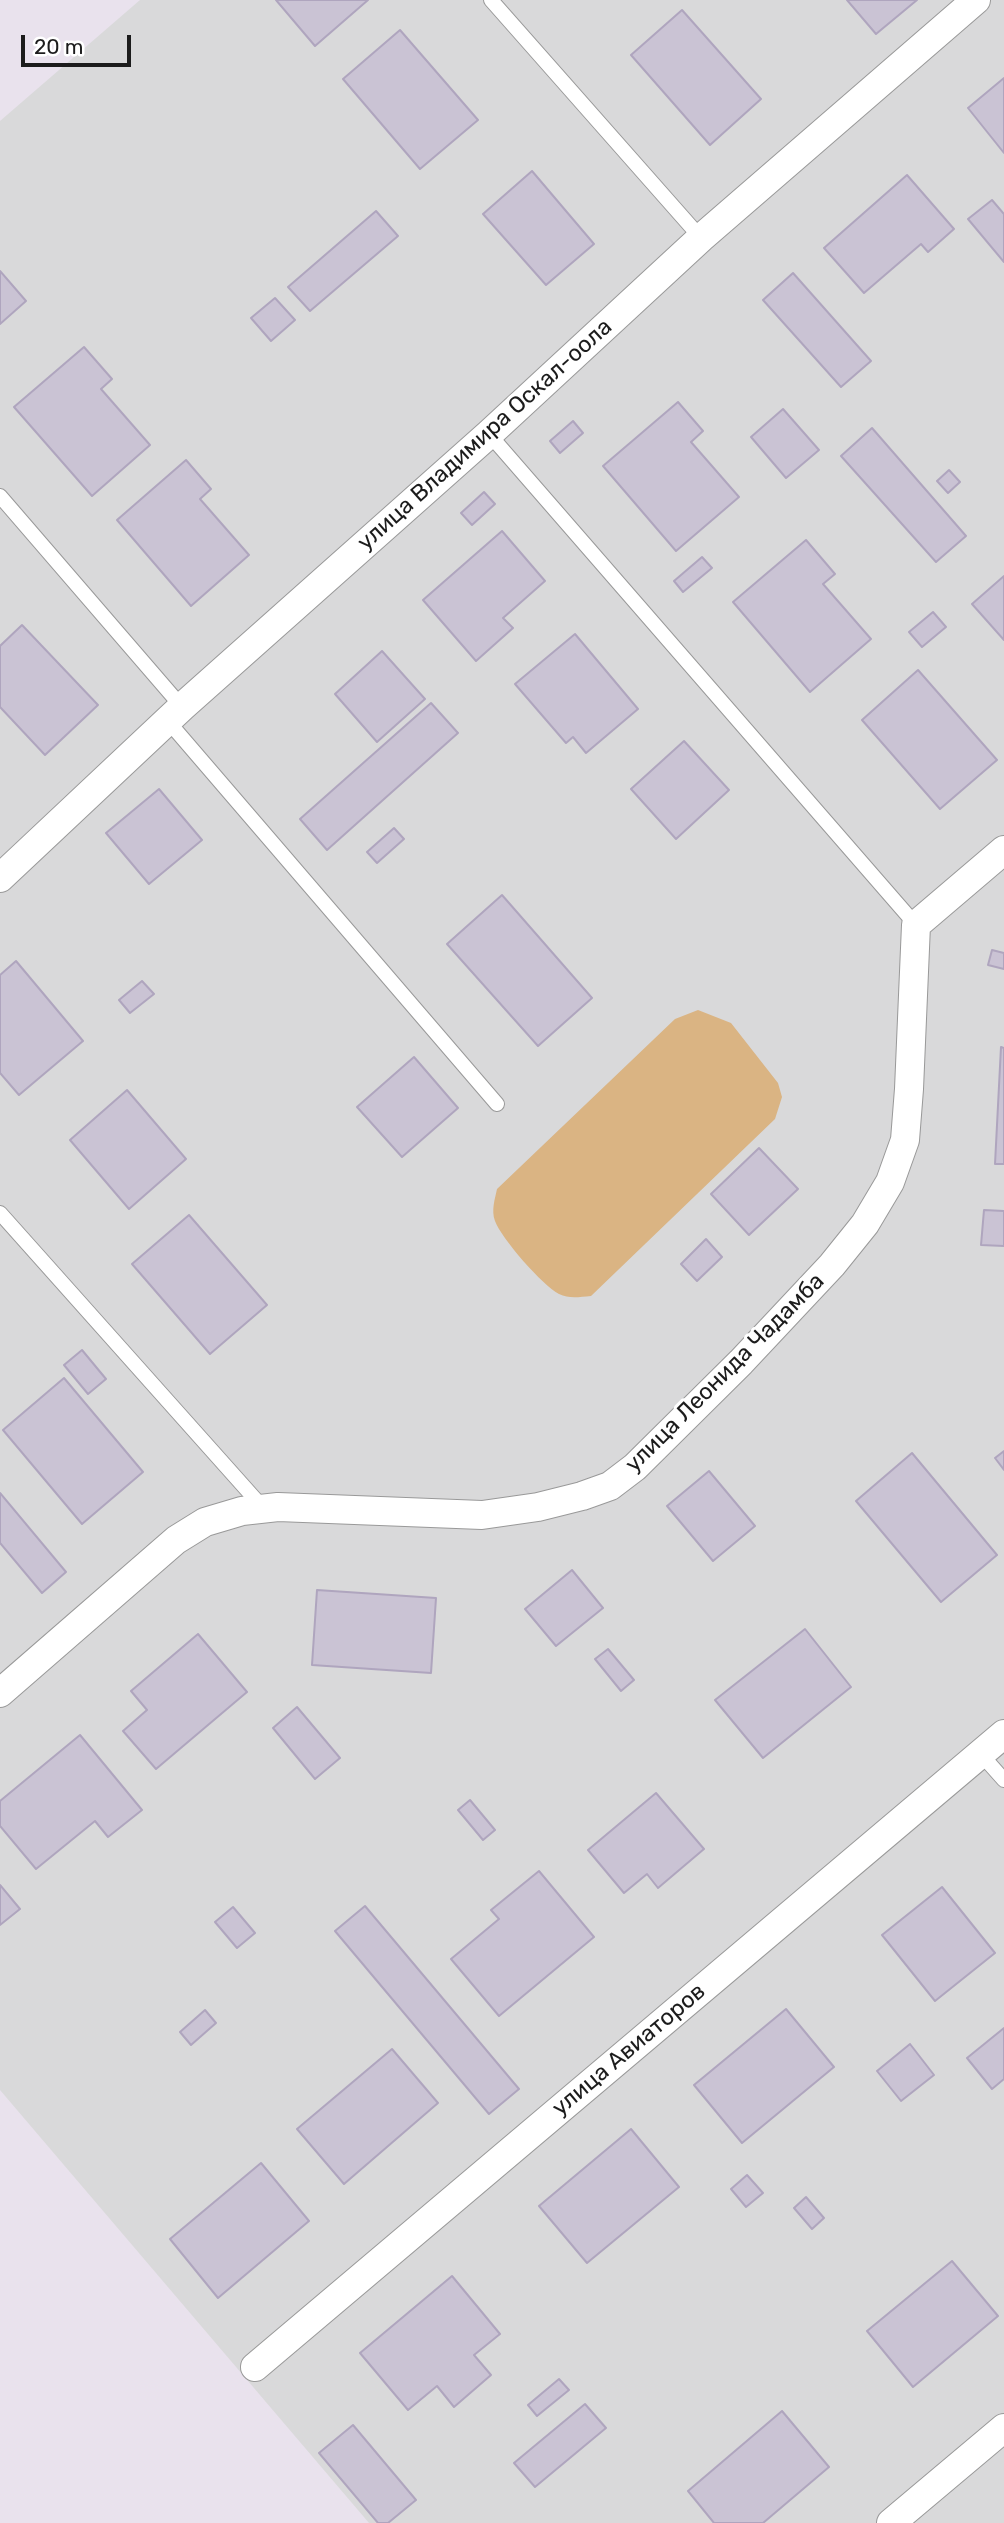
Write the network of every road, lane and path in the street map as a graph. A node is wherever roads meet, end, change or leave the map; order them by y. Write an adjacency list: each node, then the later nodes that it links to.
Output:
1 (491, 0): 3 (lane)
2 (976, 0): 3 (street, улица Владимира Оскал-оола)
3 (701, 238): 4 (street, улица Владимира Оскал-оола)
4 (489, 435): 6 (street, улица Владимира Оскал-оола); 9 (lane)
5 (0, 496): 6 (lane)
6 (175, 713): 8 (street, улица Владимира Оскал-оола); 10 (lane)
7 (1004, 850): 9 (street)
8 (0, 878)
9 (916, 925): 12 (street, улица Леонида Чадамба)
10 (497, 1104)
11 (0, 1213): 12 (lane)
12 (264, 1509): 13 (street, улица Леонида Чадамба)
13 (0, 1693)
14 (1004, 1734): 15 (street, улица Авиаторов)
15 (980, 1754): 16 (lane); 17 (street, улица Авиаторов)
16 (1004, 1780)
17 (255, 2367)
18 (1004, 2428): 19 (street)
19 (891, 2523)

